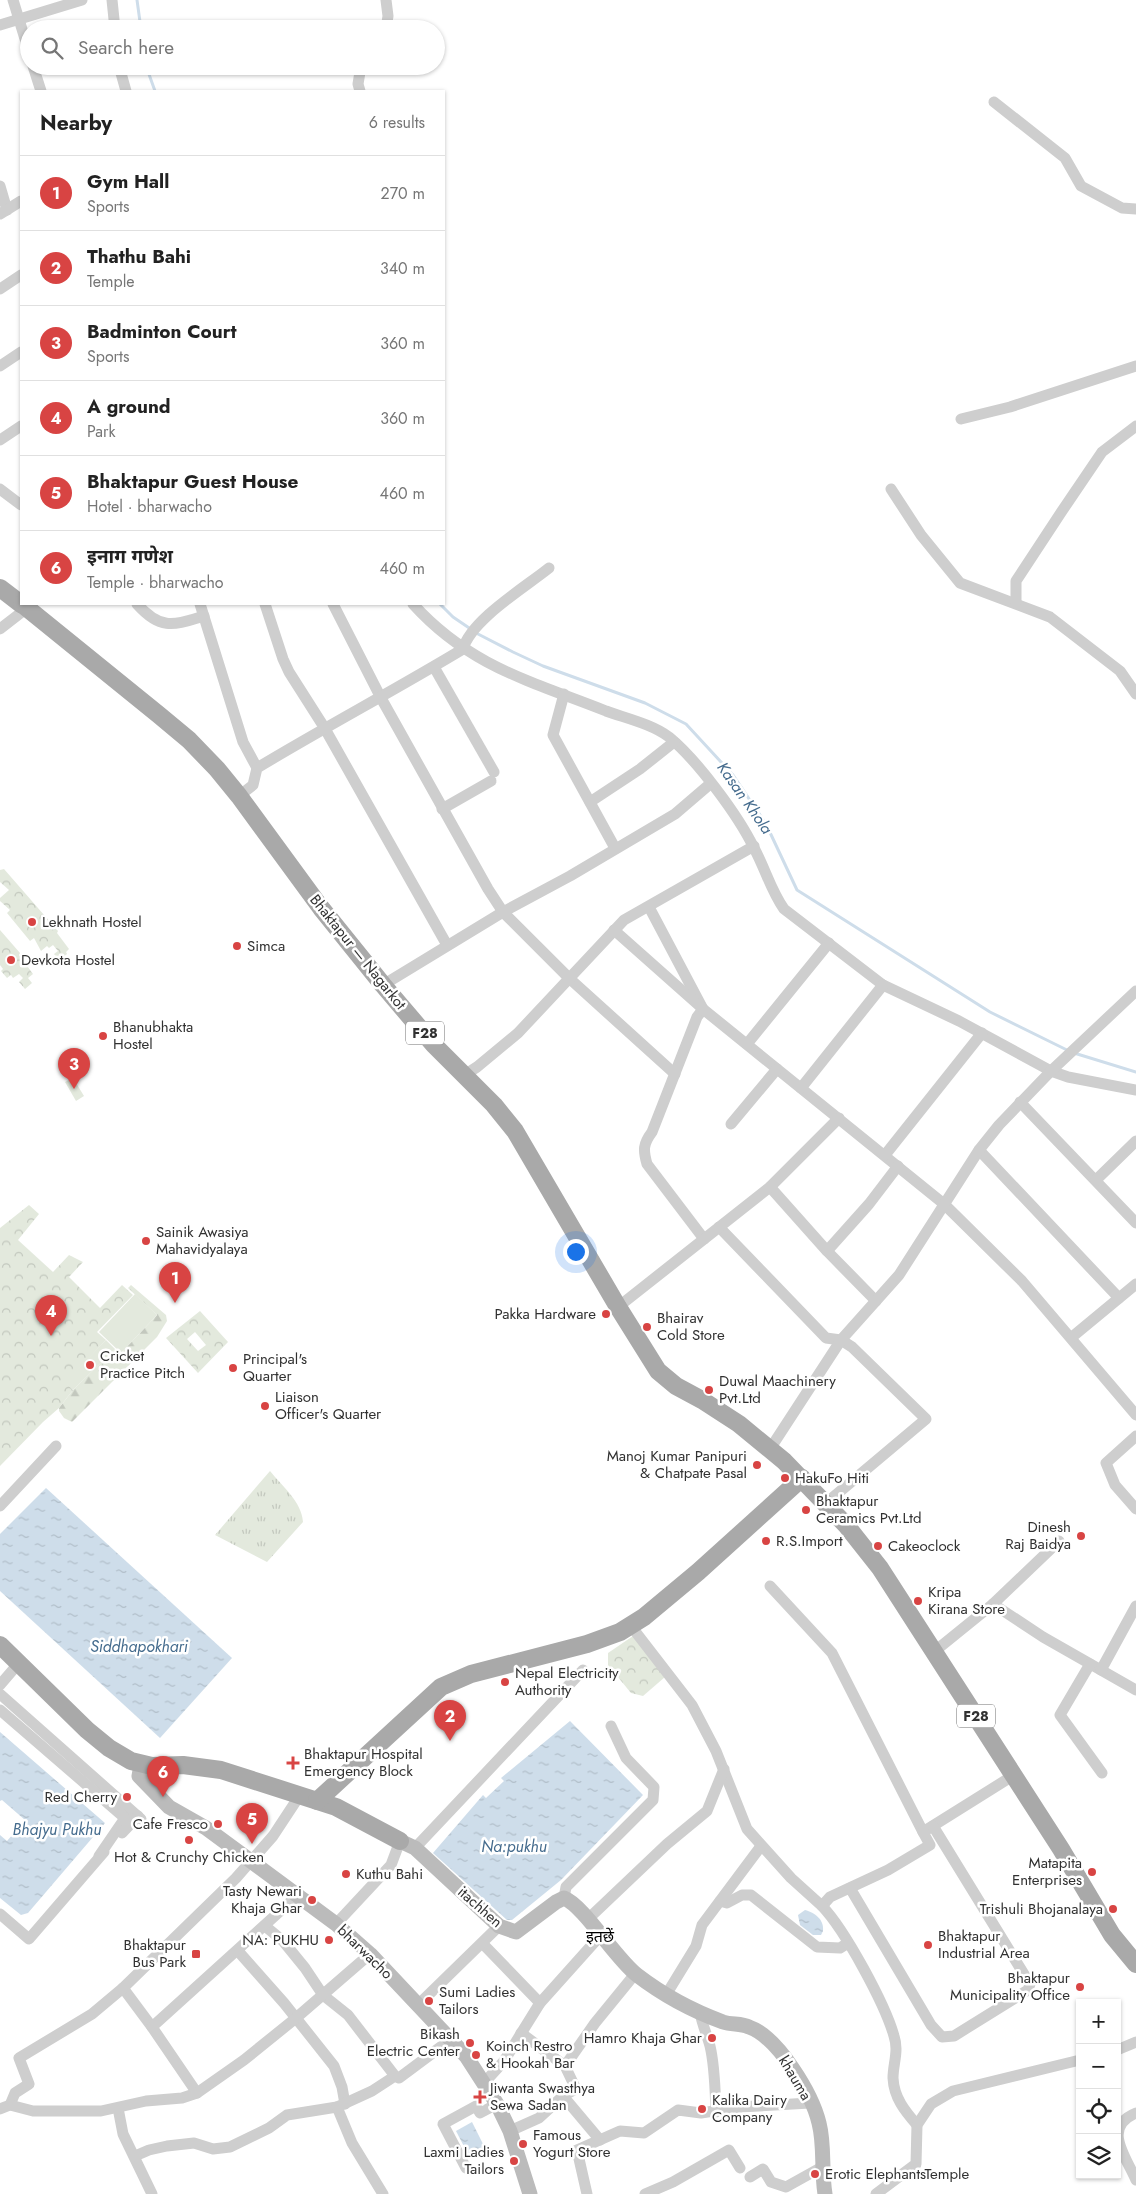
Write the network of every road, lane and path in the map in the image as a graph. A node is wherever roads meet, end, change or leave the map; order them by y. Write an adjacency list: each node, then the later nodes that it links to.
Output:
1 (13, 0): 5 (street)
2 (82, 0): 5 (street)
3 (112, 0): 6 (street)
4 (386, 0): 7 (street)
5 (19, 19): 8 (street); 9 (street)
6 (114, 20)
7 (387, 20)
8 (20, 22)
9 (0, 25)
10 (36, 75): 13 (street)
11 (122, 75): 14 (street)
12 (360, 75): 15 (street)
13 (40, 90)
14 (126, 90)
15 (360, 90)
16 (994, 102): 19 (street)
17 (0, 186): 20 (street)
18 (20, 202): 20 (street)
19 (1136, 209)
20 (4, 212)
21 (20, 276): 22 (street)
22 (0, 289)
23 (20, 353): 24 (street)
24 (0, 366)
25 (1136, 366): 26 (street)
26 (961, 419)
27 (1136, 426): 36 (street)
28 (20, 427): 29 (street)
29 (0, 440)
30 (0, 489): 32 (street)
31 (892, 489): 36 (street)
32 (20, 501)
33 (549, 568): 46 (street)
34 (0, 588): 35 (main road, Bhaktapur — Nagarkot / F28)
35 (20, 602)
36 (1016, 602): 49 (street)
37 (20, 605): 45 (street)
38 (24, 605): 55 (main road, Bhaktapur — Nagarkot / F28)
39 (138, 605): 44 (street)
40 (200, 605): 44 (street)
41 (265, 605): 51 (street)
42 (334, 605): 50 (street)
43 (414, 605): 46 (street)
44 (204, 616): 53 (street)
45 (0, 629)
46 (465, 644): 47 (street); 48 (street)
47 (434, 667): 50 (street); 57 (street)
48 (564, 694): 52 (street); 56 (street)
49 (1136, 694)
50 (381, 698): 51 (street); 57 (street)
51 (324, 727): 53 (street); 64 (street)
52 (674, 742): 54 (street); 56 (street)
53 (257, 768): 55 (street)
54 (710, 784): 58 (street); 59 (street)
55 (239, 796): 66 (main road, Bhaktapur — Nagarkot / F28)
56 (590, 802): 59 (street)
57 (442, 809): 61 (street)
58 (754, 846): 60 (street); 63 (street)
59 (615, 848): 61 (street)
60 (649, 907): 62 (street); 69 (street)
61 (503, 912): 64 (street); 65 (street)
62 (614, 930): 65 (street); 69 (street)
63 (829, 943): 67 (street); 71 (street)
64 (447, 945): 66 (street)
65 (570, 979): 74 (street); 75 (street)
66 (383, 984): 75 (main road, Bhaktapur — Nagarkot / F28)
67 (883, 985): 70 (street); 76 (street)
68 (1136, 991): 73 (street)
69 (703, 1009): 71 (street); 74 (street)
70 (982, 1033): 73 (street); 83 (street)
71 (747, 1044): 72 (street)
72 (777, 1069): 76 (street); 80 (street)
73 (1051, 1071): 77 (street); 78 (street)
74 (675, 1074): 90 (street)
75 (463, 1076): 95 (main road, Bhaktapur — Nagarkot / F28)
76 (801, 1088): 79 (street)
77 (1136, 1090)
78 (1020, 1102): 82 (street); 85 (street)
79 (838, 1118): 83 (street); 86 (street)
80 (731, 1124)
81 (1136, 1141): 85 (street)
82 (979, 1150): 87 (street); 93 (street)
83 (885, 1156): 84 (street)
84 (898, 1166): 87 (street); 91 (street)
85 (1096, 1180): 88 (street)
86 (770, 1187): 89 (street); 91 (street)
87 (944, 1204): 94 (street); 96 (street)
88 (1136, 1223)
89 (719, 1227): 90 (street); 97 (street)
90 (704, 1239): 95 (street)
91 (827, 1251): 94 (street)
92 (1136, 1284): 93 (street)
93 (1119, 1298): 96 (street)
94 (876, 1301): 97 (street)
95 (618, 1308): 101 (main road, Bhaktapur — Nagarkot / F28)
96 (1072, 1337): 98 (street)
97 (840, 1340): 101 (street); 103 (street)
98 (1136, 1415)
99 (1136, 1436): 105 (street)
100 (56, 1446): 104 (street)
101 (770, 1449): 102 (main road, Bhaktapur — Nagarkot / F28)
102 (802, 1478): 103 (main road, F28); 110 (main road)
103 (825, 1504): 112 (main road, F28)
104 (0, 1506)
105 (1136, 1509)
106 (1059, 1541): 108 (street)
107 (770, 1586): 129 (street)
108 (993, 1604): 112 (street); 114 (street)
109 (1136, 1606): 116 (street)
110 (631, 1626): 123 (street); 127 (main road)
111 (0, 1645): 113 (main road)
112 (935, 1651): 125 (main road, F28)
113 (18, 1664): 117 (street); 122 (main road)
114 (1090, 1664): 116 (street); 124 (street)
115 (583, 1670): 130 (street)
116 (1100, 1670): 118 (street)
117 (0, 1685)
118 (1136, 1690)
119 (0, 1694): 132 (street)
120 (0, 1710): 132 (street)
121 (611, 1726): 136 (street)
122 (142, 1765): 126 (main road); 133 (street, bharwacho)
123 (724, 1769): 131 (street); 140 (street)
124 (1102, 1773)
125 (1014, 1775): 128 (street); 149 (main road, F28)
126 (300, 1795): 127 (main road); 133 (street)
127 (317, 1801): 130 (main road)
128 (933, 1826): 129 (street); 134 (street)
129 (923, 1832): 134 (street)
130 (408, 1845): 141 (street); 143 (street, itachhen)
131 (761, 1846): 137 (street); 138 (street)
132 (99, 1856): 139 (street)
133 (253, 1860): 135 (street, bharwacho); 151 (street)
134 (850, 1888): 138 (street)
135 (299, 1894): 141 (street, bharwacho); 142 (street)
136 (564, 1898): 140 (street); 143 (street, itachhen)
137 (720, 1900): 145 (street); 153 (street)
138 (822, 1906): 145 (street)
139 (0, 1914)
140 (587, 1920): 144 (street)
141 (336, 1924): 148 (street, bharwacho)
142 (264, 1926): 147 (street); 152 (street)
143 (500, 1926): 146 (street)
144 (600, 1936): 150 (street); 154 (street)
145 (848, 1943): 176 (street)
146 (483, 1944): 154 (street); 155 (street)
147 (238, 1951): 157 (street); 158 (street)
148 (370, 1954): 152 (street); 155 (street, bharwacho)
149 (1136, 1964)
150 (635, 1974): 153 (street); 164 (street)
151 (123, 1988): 158 (street); 172 (street)
152 (324, 1995): 157 (street); 165 (street)
153 (666, 1995): 156 (street)
154 (540, 2003): 159 (street)
155 (417, 2006): 160 (street, bharwacho)
156 (700, 2012): 169 (street, khauma); 174 (street)
157 (296, 2018): 167 (street); 171 (street)
158 (152, 2028): 167 (street)
159 (521, 2033): 164 (street); 166 (street)
160 (450, 2040): 165 (street); 166 (street, bharwacho)
161 (1136, 2042): 162 (street)
162 (1121, 2048)
163 (1076, 2061): 176 (street)
164 (565, 2066): 168 (street)
165 (395, 2076): 171 (street)
166 (484, 2083): 170 (street, bharwacho)
167 (197, 2093): 173 (street)
168 (563, 2096): 177 (street); 178 (street)
169 (810, 2102): 174 (street); 180 (street, khauma)
170 (497, 2104): 177 (street, bharwacho); 181 (street)
171 (341, 2106): 179 (street); 186 (street)
172 (5, 2107): 173 (street)
173 (118, 2108): 179 (street)
174 (716, 2112): 178 (street)
175 (1136, 2113): 184 (street)
176 (917, 2125): 191 (street)
177 (510, 2131): 187 (street, bharwacho)
178 (600, 2140): 188 (street)
179 (135, 2156): 185 (street)
180 (822, 2167): 183 (street); 190 (street, khauma)
181 (466, 2168)
182 (740, 2168): 189 (street)
183 (750, 2177)
184 (1136, 2180)
185 (152, 2194)
186 (383, 2194)
187 (530, 2194)
188 (587, 2194)
189 (645, 2194)
190 (825, 2194)
191 (876, 2194)

